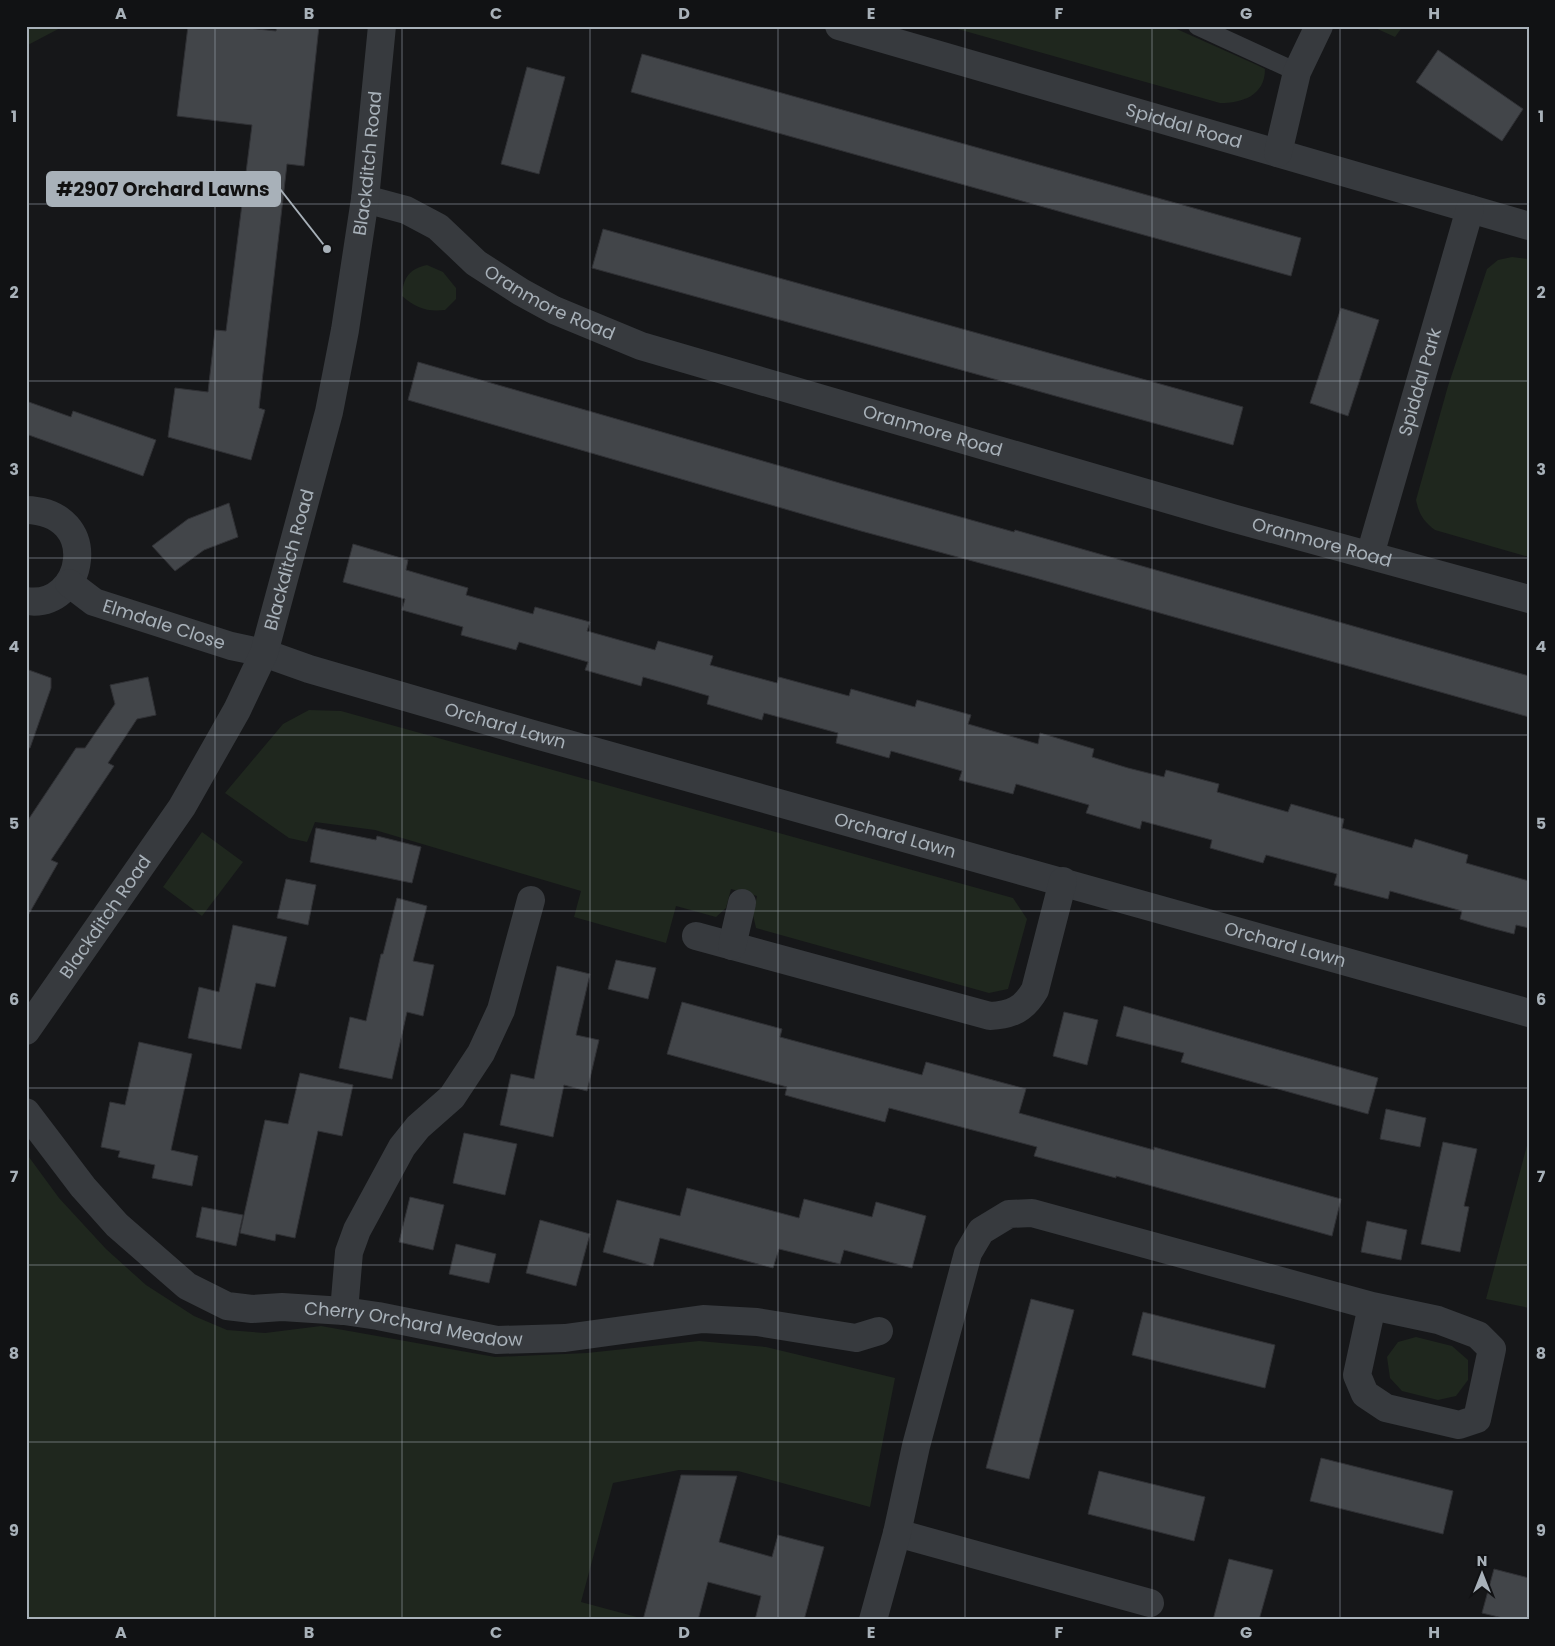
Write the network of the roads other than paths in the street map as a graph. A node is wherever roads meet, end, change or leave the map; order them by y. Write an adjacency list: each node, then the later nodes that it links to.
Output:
1 (382, 26): 7 (street, Blackditch Road)
2 (838, 26): 6 (street, Spiddal Road)
3 (1197, 26): 5 (lane)
4 (1319, 26): 5 (street)
5 (1297, 72): 6 (street)
6 (1278, 153): 8 (street, Spiddal Road)
7 (365, 199): 11 (street, Oranmore Road); 15 (street, Blackditch Road)
8 (1470, 209): 9 (street, Spiddal Road); 11 (street, Spiddal Park)
9 (1529, 226)
10 (26, 510): 12 (street)
11 (1370, 555): 13 (street, Oranmore Road)
12 (69, 583): 14 (street); 15 (street, Elmdale Close)
13 (1529, 599)
14 (26, 601)
15 (264, 653): 16 (street, Orchard Lawn); 22 (street, Blackditch Road)
16 (1063, 881): 20 (street); 21 (street, Orchard Lawn)
17 (531, 900): 25 (street)
18 (742, 902): 20 (street)
19 (696, 936): 20 (street)
20 (732, 946)
21 (1529, 1013)
22 (26, 1031)
23 (26, 1112): 25 (street, Cherry Orchard Meadow)
24 (1372, 1306): 24 (street); 27 (street)
25 (344, 1311): 26 (street, Cherry Orchard Meadow)
26 (879, 1331)
27 (897, 1533): 28 (street); 29 (street)
28 (1150, 1603)
29 (873, 1620)

